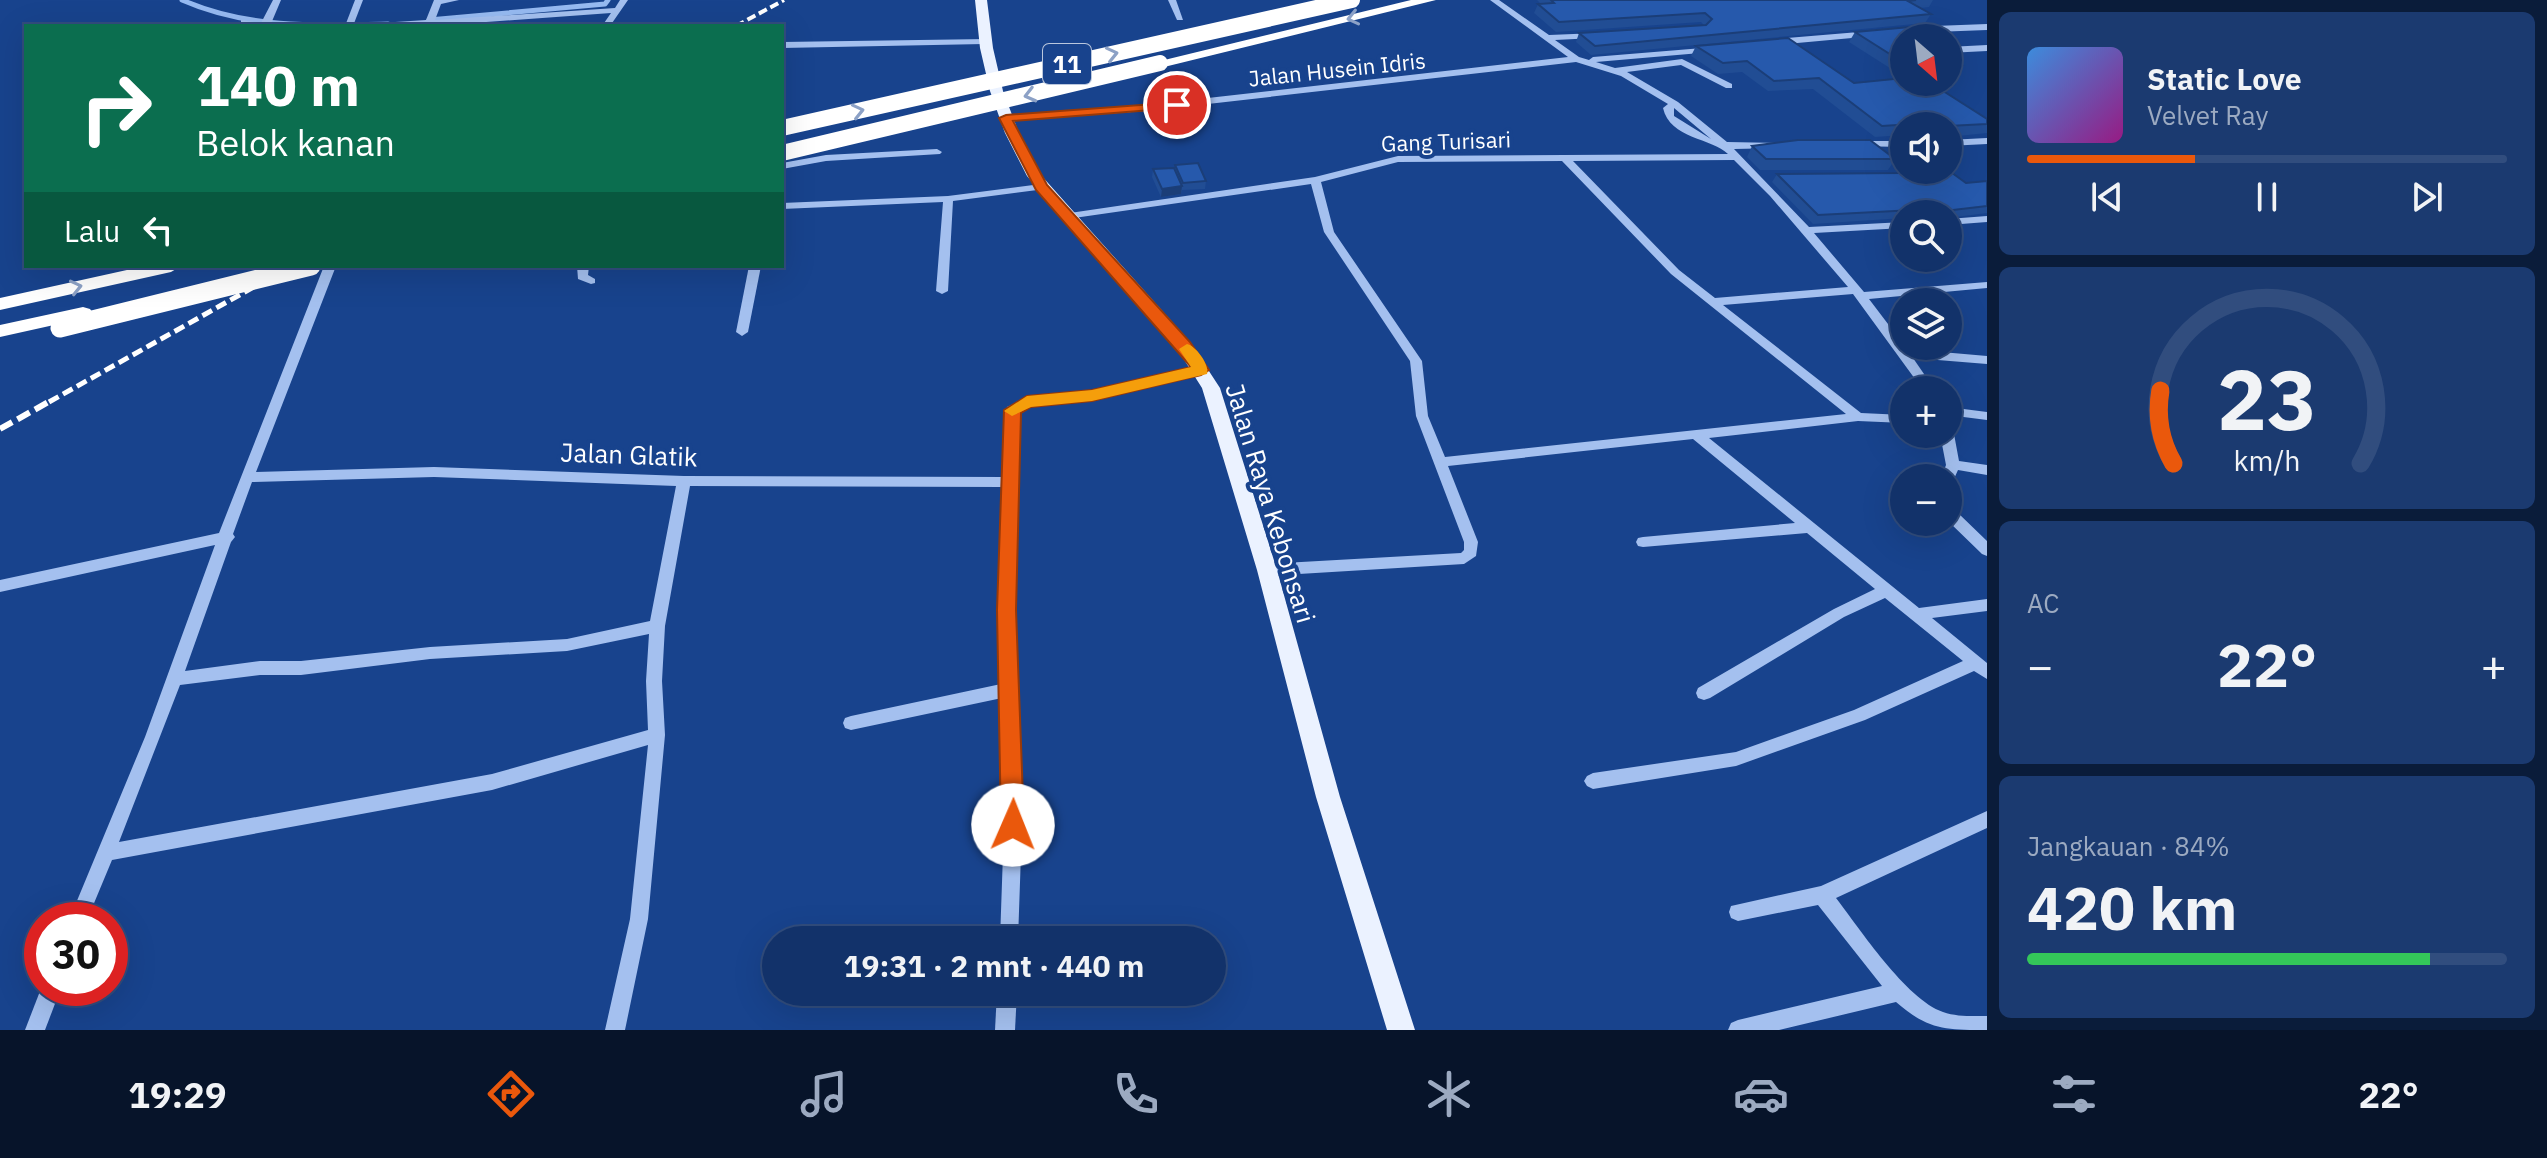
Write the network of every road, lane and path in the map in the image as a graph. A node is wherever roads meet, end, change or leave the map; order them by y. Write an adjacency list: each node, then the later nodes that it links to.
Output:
1 (277, 0): 15 (street)
2 (359, 0): 16 (street)
3 (455, 0): 10 (street)
4 (624, 0): 11 (street)
5 (981, 0): 22 (main road, Jalan Raya Kebonsari)
6 (1172, 0): 12 (street)
7 (1352, 0): 36 (highway, 11, one-way to 7, bridge)
8 (1429, 0): 44 (highway, 11, one-way to 44, bridge)
9 (1494, 0): 21 (street)
10 (438, 1): 14 (street)
11 (614, 10): 14 (street); 18 (street)
12 (1180, 18)
13 (244, 22): 15 (street)
14 (429, 22): 17 (street)
15 (266, 24)
16 (349, 24)
17 (404, 24)
18 (607, 24)
19 (1987, 27): 24 (street)
20 (1609, 34): 21 (street)
21 (1547, 38): 30 (street)
22 (984, 41): 23 (street); 35 (main road, Jalan Raya Kebonsari)
23 (807, 44): 25 (street); 29 (street)
24 (1759, 44)
25 (784, 45)
26 (1730, 47): 31 (street, Jalan Husein Idris)
27 (1987, 48): 28 (street)
28 (1962, 49)
29 (784, 53)
30 (1576, 59): 31 (street, Jalan Husein Idris); 35 (street, Jalan Husein Idris)
31 (1593, 60): 32 (street)
32 (1614, 71): 33 (street); 34 (street)
33 (1729, 86)
34 (1675, 104): 42 (street); 42 (street)
35 (1006, 118): 51 (main road, Jalan Raya Kebonsari)
36 (784, 128)
37 (1987, 141): 38 (street)
38 (1962, 142)
39 (1845, 144): 40 (street)
40 (1890, 144)
41 (1786, 145): 42 (street)
42 (1724, 146): 45 (street)
43 (937, 152): 47 (street)
44 (784, 153)
45 (1736, 157): 46 (street, Gang Turisari); 48 (street)
46 (1565, 158): 50 (street, Gang Turisari); 69 (street)
47 (784, 166)
48 (1758, 176): 49 (street); 58 (street)
49 (1772, 176)
50 (1315, 180): 54 (street, Gang Turisari); 83 (street)
51 (1041, 187): 52 (street); 54 (main road, Jalan Raya Kebonsari)
52 (948, 199): 53 (street); 67 (street)
53 (784, 206)
54 (1067, 216): 77 (main road, Jalan Raya Kebonsari)
55 (1987, 219): 56 (street)
56 (1962, 221)
57 (1890, 226): 58 (street)
58 (1804, 230): 68 (street)
59 (162, 268): 70 (highway, one-way to 59)
60 (285, 268): 71 (highway, bridge)
61 (303, 268): 74 (highway, bridge)
62 (329, 268): 86 (street)
63 (583, 268): 65 (street)
64 (755, 268): 72 (street)
65 (591, 281)
66 (1987, 285): 68 (street)
67 (942, 291)
68 (1860, 293): 69 (street); 73 (street)
69 (1712, 302): 80 (street)
70 (0, 304)
71 (0, 331)
72 (742, 332)
73 (1890, 334)
74 (0, 343)
75 (1962, 358): 76 (street)
76 (1987, 360)
77 (1201, 370): 88 (street); 94 (main road, Jalan Raya Kebonsari)
78 (1962, 413): 79 (street)
79 (1987, 416)
80 (1858, 417): 81 (street); 82 (street)
81 (1890, 418)
82 (1698, 436): 83 (street); 90 (street)
83 (1440, 462): 94 (street)
84 (1987, 470): 85 (street)
85 (1962, 471)
86 (247, 477): 87 (street, Jalan Glatik); 91 (street)
87 (684, 481): 88 (street, Jalan Glatik); 99 (street)
88 (1009, 482): 102 (street)
89 (1962, 526): 93 (street)
90 (1809, 527): 92 (street); 96 (street)
91 (228, 537): 95 (street); 101 (street)
92 (1643, 542)
93 (1987, 550)
94 (1267, 570): 120 (main road, Jalan Raya Kebonsari)
95 (0, 586)
96 (1885, 591): 98 (street); 103 (street)
97 (1987, 605): 98 (street)
98 (1918, 614): 100 (street)
99 (657, 626): 101 (street); 105 (street)
100 (1981, 668): 106 (street)
101 (174, 679): 108 (street)
102 (1010, 689): 104 (street); 112 (street)
103 (1704, 693)
104 (851, 723)
105 (657, 735): 108 (street); 118 (street)
106 (1593, 781)
107 (1987, 819): 109 (street)
108 (104, 853): 110 (street)
109 (1822, 895): 111 (street); 113 (street)
110 (85, 902)
111 (1738, 912)
112 (1009, 926)
113 (1900, 991): 116 (street); 121 (street)
114 (44, 1006): 117 (street)
115 (1006, 1006): 119 (street)
116 (1987, 1026)
117 (35, 1030)
118 (615, 1030)
119 (1005, 1030)
120 (1401, 1030)
121 (1738, 1030)

